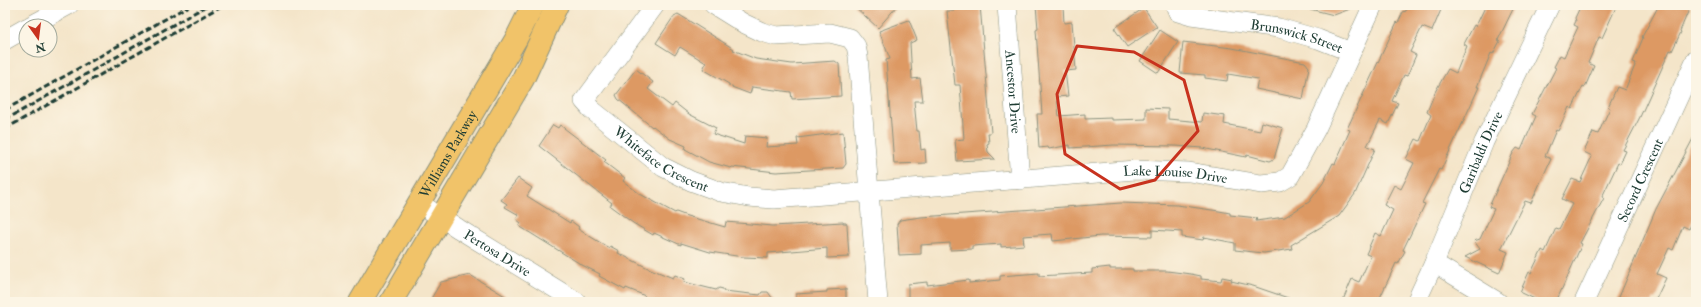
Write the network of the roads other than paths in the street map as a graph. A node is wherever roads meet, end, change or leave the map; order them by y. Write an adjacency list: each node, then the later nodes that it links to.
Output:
1 (69, 5): 10 (street)
2 (533, 5): 17 (main road, Williams Parkway)
3 (557, 5): 18 (main road, Williams Parkway)
4 (655, 5): 16 (street, Whiteface Crescent)
5 (714, 5): 16 (street)
6 (1007, 5): 15 (street, Ancestor Drive)
7 (1174, 5): 13 (street, Brunswick Street)
8 (1373, 5): 13 (street, Lake Louise Drive)
9 (1550, 5): 19 (street, Garibaldi Drive)
10 (45, 18)
11 (18, 33): 12 (street)
12 (5, 40)
13 (1352, 52): 15 (street, Lake Louise Drive)
14 (1696, 58): 26 (street, Secord Crescent)
15 (1020, 180): 16 (street, Lake Louise Drive)
16 (869, 192): 23 (street)
17 (419, 203): 18 (street, Pertosa Drive); 21 (main road, Williams Parkway)
18 (441, 217): 20 (street, Pertosa Drive); 22 (main road, Williams Parkway)
19 (1434, 263): 24 (street, Garibaldi Drive); 25 (street)
20 (566, 299)
21 (360, 302)
22 (391, 302)
23 (878, 302)
24 (1416, 302)
25 (1498, 302)
26 (1584, 302)

